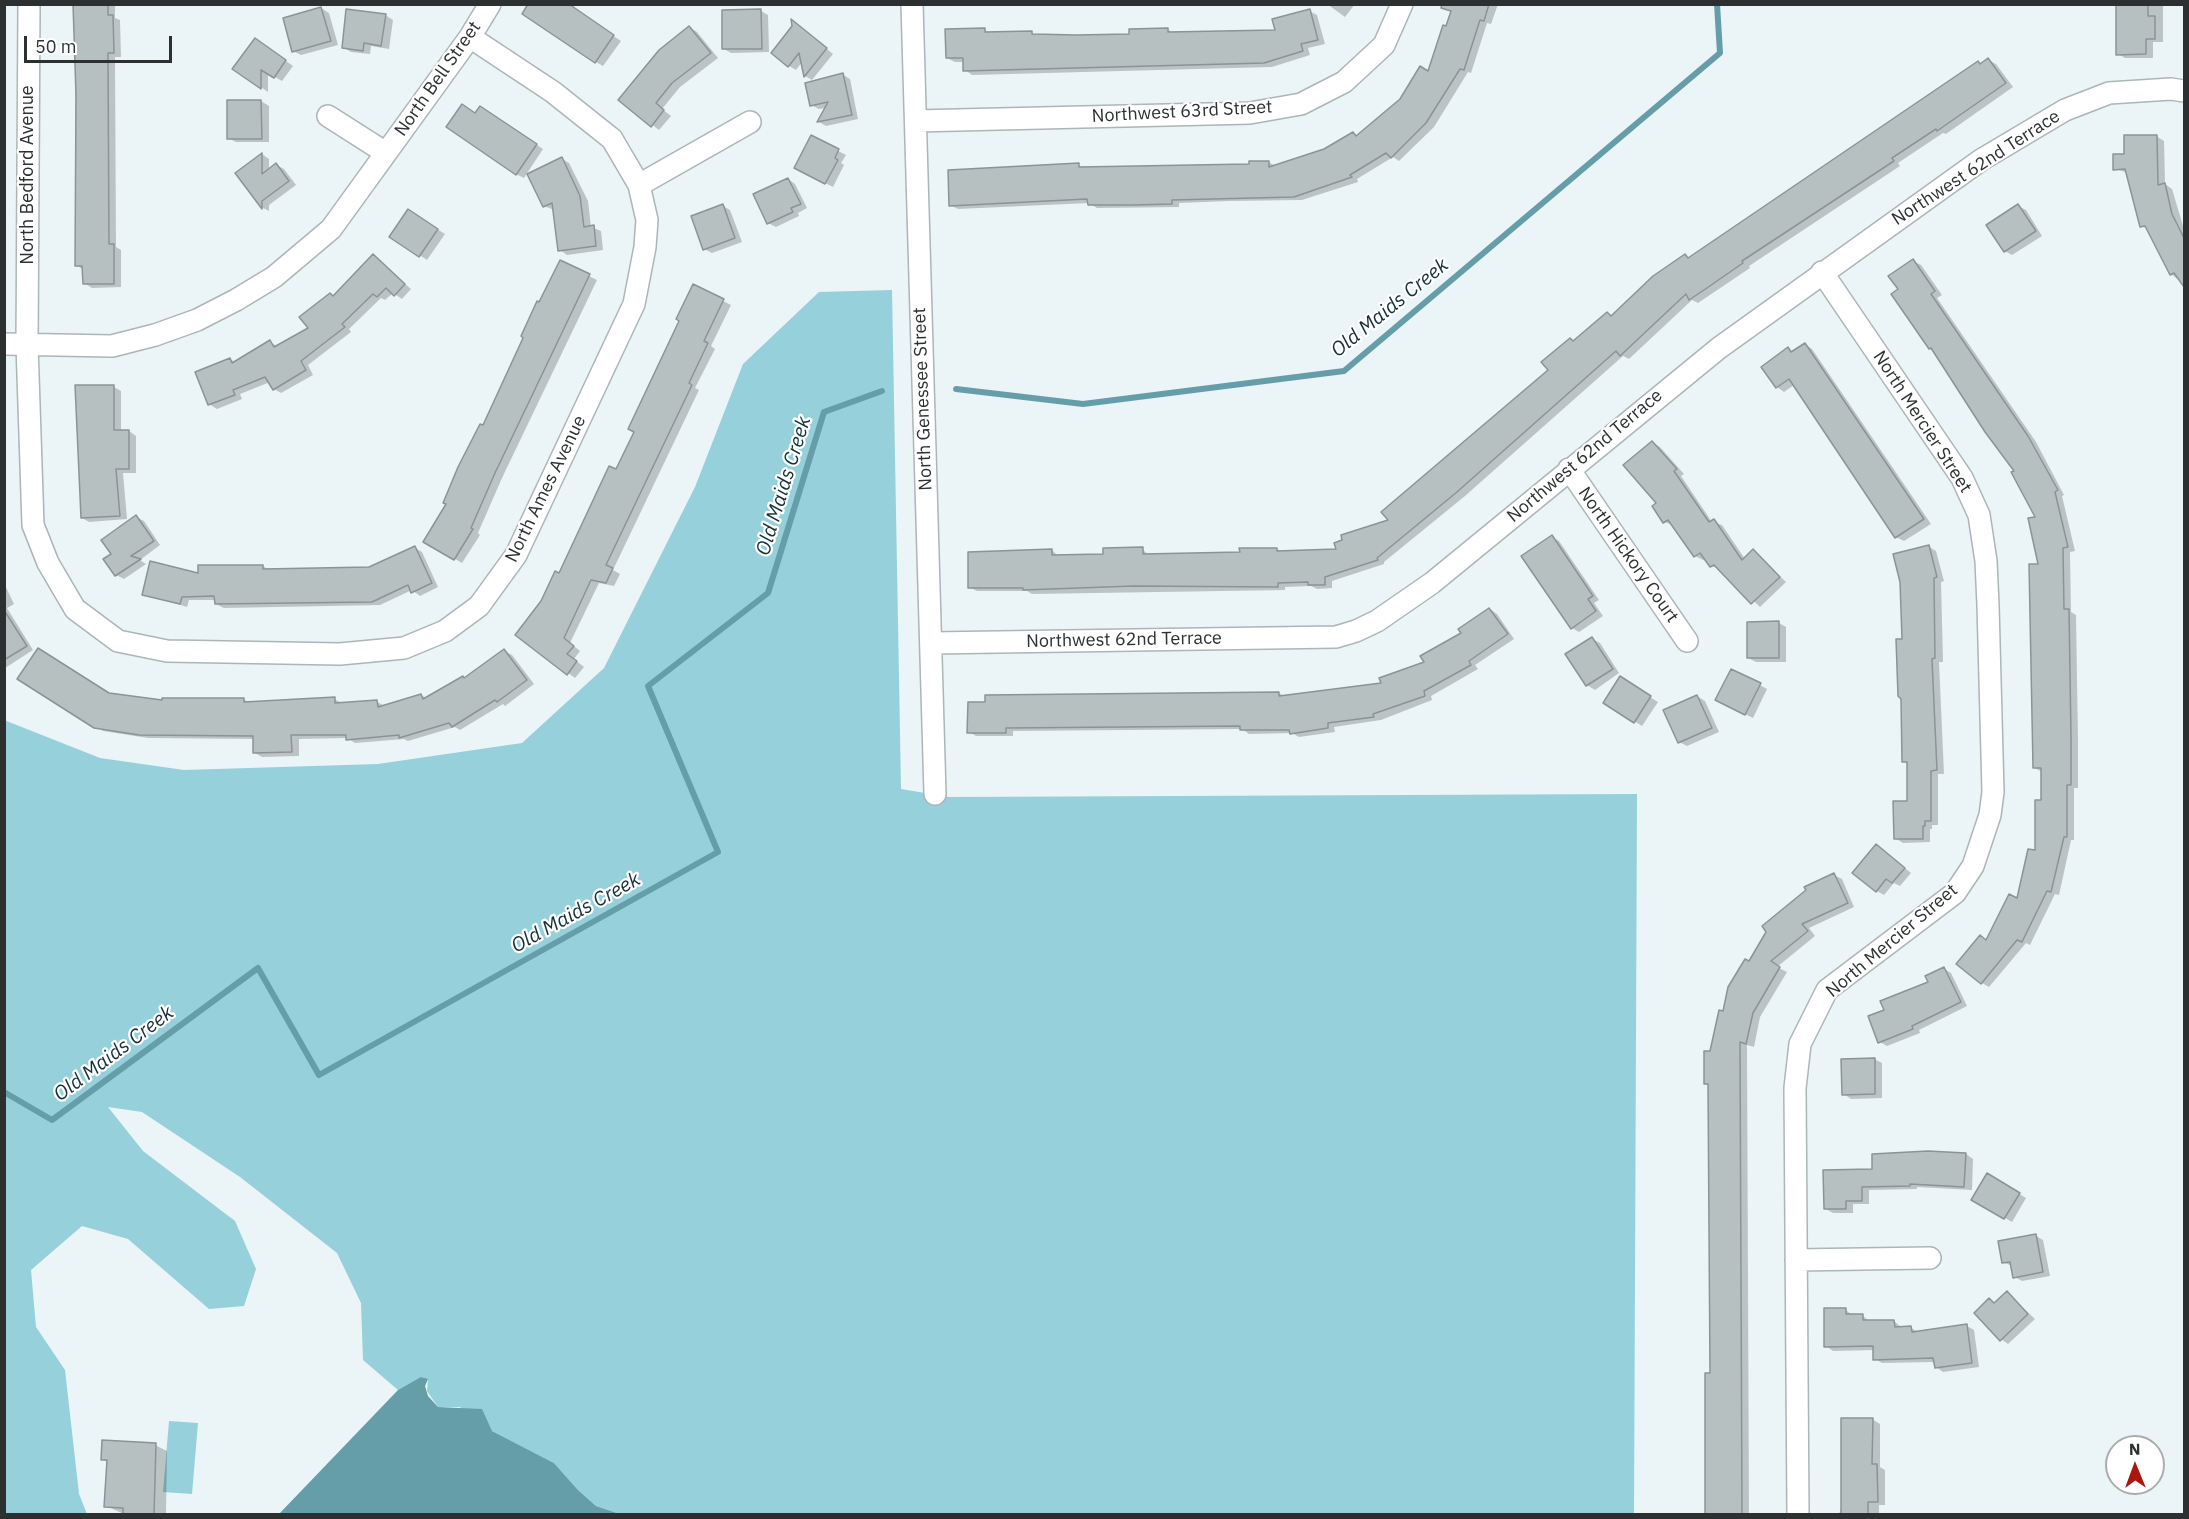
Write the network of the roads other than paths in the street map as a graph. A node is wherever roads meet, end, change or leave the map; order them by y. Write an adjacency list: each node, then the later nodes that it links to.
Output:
1 (29, 4): 14 (street, North Bedford Avenue)
2 (490, 4): 5 (street, North Bell Street)
3 (912, 4): 8 (street, North Genessee Street)
4 (1402, 4): 8 (street, Northwest 63rd Street)
5 (470, 37): 10 (street, North Bell Street); 11 (street)
6 (2184, 91): 12 (street, Northwest 62nd Terrace)
7 (328, 116): 10 (street, North Bell Street)
8 (916, 121): 17 (street, North Genessee Street)
9 (750, 122): 11 (street)
10 (386, 153): 14 (street, North Bell Street)
11 (639, 185): 14 (street, North Ames Avenue)
12 (1822, 272): 15 (street, Northwest 62nd Terrace); 20 (street, North Mercier Street)
13 (4, 344): 14 (street, North Bell Street)
14 (27, 345)
15 (1569, 469): 16 (street, North Hickory Court); 17 (street, Northwest 62nd Terrace)
16 (1687, 641)
17 (931, 643): 18 (street, North Genessee Street)
18 (935, 794)
19 (1930, 1258): 20 (street)
20 (1797, 1260): 21 (street, North Mercier Street)
21 (1798, 1515)

